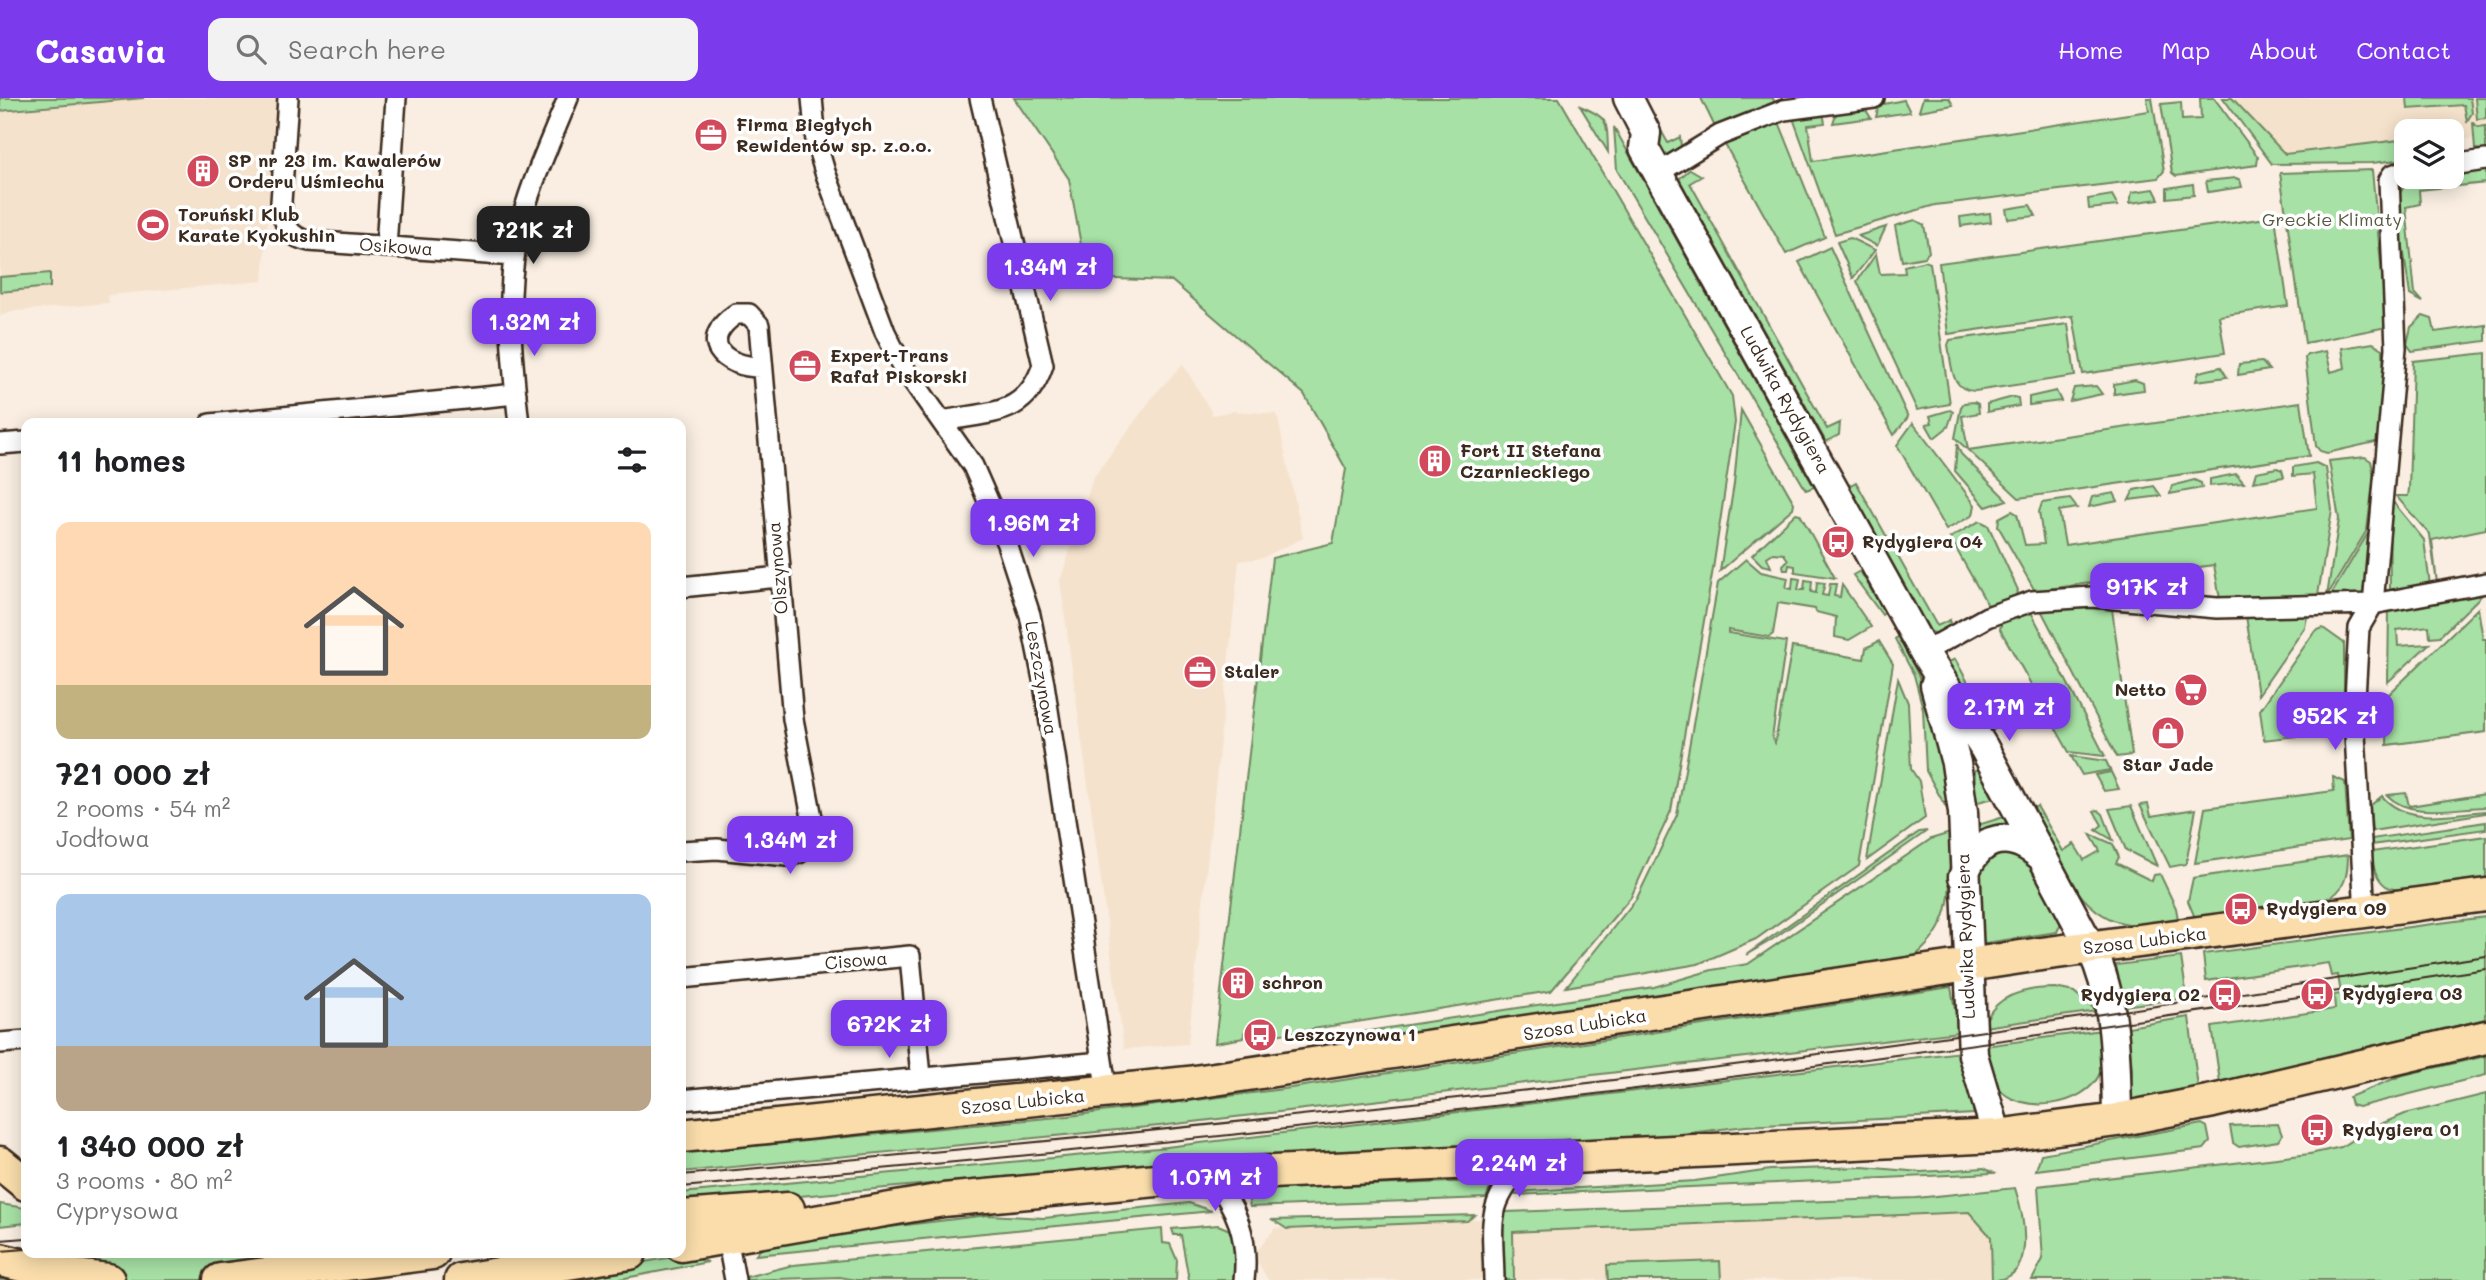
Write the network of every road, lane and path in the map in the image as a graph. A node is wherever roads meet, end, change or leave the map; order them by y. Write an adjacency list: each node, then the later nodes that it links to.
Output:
1 (288, 98): 14 (street, Osikowa)
2 (396, 98): 14 (street)
3 (568, 98): 15 (street)
4 (811, 98): 20 (street, Leszczynowa)
5 (980, 98): 20 (street)
6 (1610, 98): 9 (street, Ludwika Rydygiera)
7 (1628, 98): 9 (street, Ludwika Rydygiera)
8 (1874, 98): 12 (street)
9 (1644, 148): 12 (street, Ludwika Rydygiera)
10 (2486, 160): 11 (street)
11 (2464, 163)
12 (1658, 173): 27 (street, Ludwika Rydygiera)
13 (2394, 174): 26 (street)
14 (386, 247): 15 (street, Osikowa)
15 (514, 256): 17 (street)
16 (761, 367): 16 (street, Olszynowa); 23 (street, Olszynowa)
17 (516, 394): 18 (street); 19 (street)
18 (299, 418)
19 (518, 418)
20 (943, 421): 39 (street, Leszczynowa)
21 (21, 442): 22 (street)
22 (0, 444)
23 (779, 578): 25 (street); 28 (street, Olszynowa)
24 (2486, 583): 26 (street)
25 (686, 587)
26 (2373, 604): 27 (street); 32 (street)
27 (1924, 652): 29 (street, Ludwika Rydygiera); 30 (street, Ludwika Rydygiera)
28 (686, 850)
29 (2048, 863): 30 (street); 33 (street, Ludwika Rydygiera)
30 (1963, 877): 34 (street, Ludwika Rydygiera)
31 (2486, 895): 32 (main road, Szosa Lubicka)
32 (2365, 914): 33 (main road, Szosa Lubicka)
33 (2091, 947): 34 (main road, Szosa Lubicka); 43 (street, Ludwika Rydygiera)
34 (1967, 966): 41 (main road, Szosa Lubicka); 45 (street, Ludwika Rydygiera)
35 (686, 978): 40 (street, Cisowa)
36 (2486, 1037): 43 (main road)
37 (21, 1041): 38 (street)
38 (0, 1043)
39 (1102, 1062): 40 (street); 41 (street, Leszczynowa)
40 (921, 1077): 42 (street)
41 (1107, 1093): 44 (main road, Szosa Lubicka)
42 (686, 1100)
43 (2117, 1120): 45 (main road)
44 (686, 1135)
45 (1997, 1136): 46 (main road)
46 (1528, 1160): 48 (main road); 64 (street)
47 (0, 1163): 50 (main road)
48 (1210, 1175): 52 (main road); 63 (street)
49 (0, 1179): 51 (main road)
50 (21, 1180)
51 (21, 1183)
52 (943, 1200): 53 (main road); 54 (main road)
53 (686, 1217)
54 (727, 1237): 55 (main road); 62 (street)
55 (686, 1244)
56 (397, 1258): 60 (main road)
57 (599, 1258): 61 (main road)
58 (0, 1260): 59 (main road)
59 (108, 1280)
60 (220, 1280)
61 (461, 1280)
62 (736, 1280)
63 (1244, 1280)
64 (1494, 1280)

